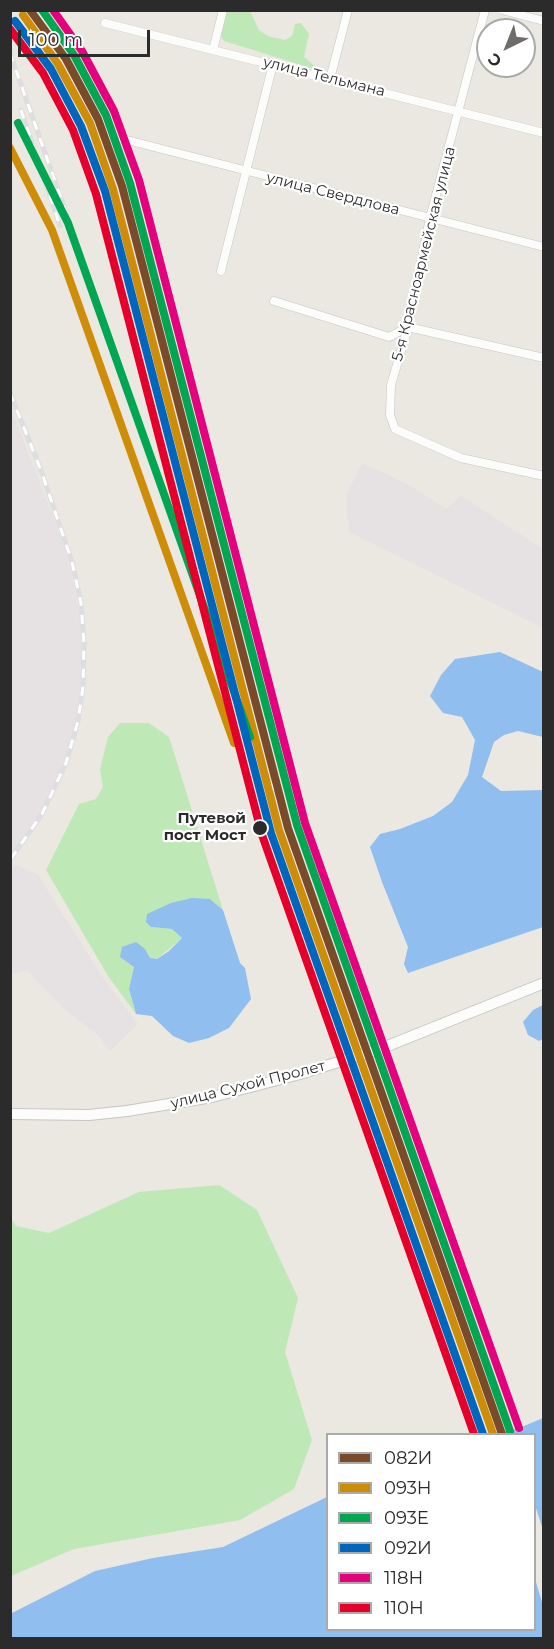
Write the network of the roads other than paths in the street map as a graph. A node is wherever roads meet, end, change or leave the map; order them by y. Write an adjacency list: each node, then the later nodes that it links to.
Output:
1 (223, 10): 7 (street)
2 (348, 10): 9 (street)
3 (485, 10): 10 (street, 5-я Красноармейская улица)
4 (502, 10): 5 (street)
5 (543, 21)
6 (105, 23): 7 (street, улица Тельмана)
7 (213, 50): 8 (street, улица Тельмана)
8 (273, 64): 9 (street, улица Тельмана); 13 (street)
9 (330, 79): 10 (street, улица Тельмана)
10 (459, 111): 11 (street, улица Тельмана); 14 (street, 5-я Красноармейская улица)
11 (543, 133)
12 (123, 140): 13 (street, улица Свердлова)
13 (246, 172): 14 (street, улица Свердлова); 16 (street)
14 (430, 218): 15 (street, улица Свердлова); 18 (street, 5-я Красноармейская улица)
15 (543, 247)
16 (221, 271)
17 (274, 301): 18 (street)
18 (408, 327): 19 (street); 20 (street, 5-я Красноармейская улица)
19 (543, 358)
20 (543, 476)
21 (543, 983): 22 (main road, улица Сухой Пролет)
22 (10, 1114)

